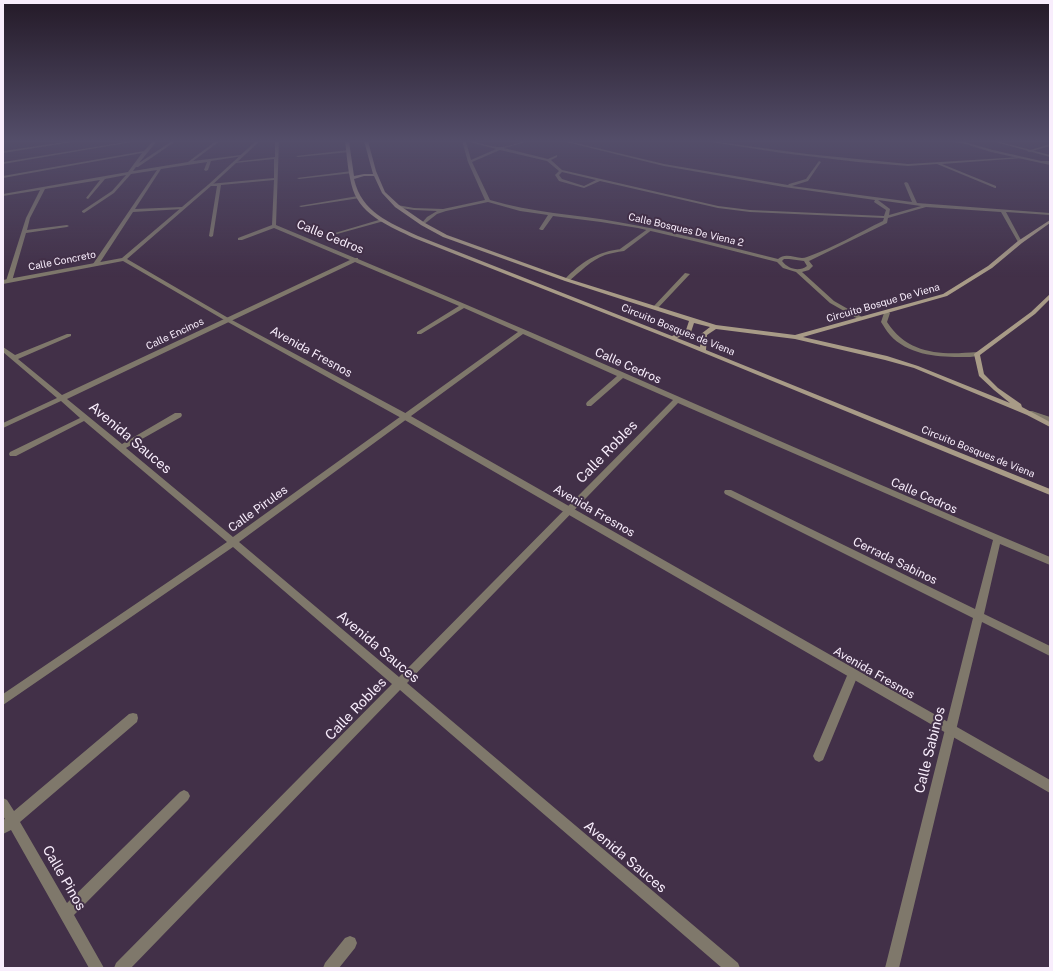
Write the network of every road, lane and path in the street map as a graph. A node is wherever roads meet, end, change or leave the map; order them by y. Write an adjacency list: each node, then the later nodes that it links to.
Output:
1 (52, 186): 15 (street)
2 (97, 186): 19 (street)
3 (118, 186): 30 (street)
4 (148, 186): 29 (street)
5 (208, 186): 26 (street)
6 (219, 186): 43 (street)
7 (274, 186): 38 (street)
8 (355, 186): 18 (main road, Circuito Bosques de Viena)
9 (380, 186): 24 (main road, Circuito Bosques de Viena)
10 (481, 186): 21 (street)
11 (627, 186): 33 (street)
12 (787, 186): 16 (street)
13 (815, 186): 16 (street)
14 (907, 186): 22 (street)
15 (43, 188): 17 (street); 41 (street)
16 (820, 190): 20 (street)
17 (3, 195)
18 (358, 197): 23 (street); 34 (main road, Circuito Bosques de Viena)
19 (88, 198)
20 (871, 198): 22 (street); 33 (street)
21 (488, 202): 27 (street); 32 (street, Calle Bosques De Viena 2)
22 (915, 204): 25 (street)
23 (301, 206)
24 (396, 206): 27 (street); 36 (main road, Circuito Bosques de Viena)
25 (928, 206): 28 (street); 33 (street)
26 (183, 208): 29 (street); 46 (street)
27 (446, 210): 36 (street)
28 (1002, 210): 31 (street); 45 (street)
29 (131, 211): 50 (street)
30 (84, 212)
31 (1050, 214)
32 (551, 215): 39 (street); 40 (street, Calle Bosques De Viena 2)
33 (887, 217): 48 (street)
34 (382, 220): 42 (street); 67 (main road, Circuito Bosques de Viena)
35 (1050, 221): 45 (main road, Circuito Bosque De Viena)
36 (423, 224): 53 (main road, Circuito Bosques de Viena)
37 (67, 226): 41 (street)
38 (274, 226): 44 (street); 47 (street, Calle Cedros)
39 (541, 229)
40 (651, 229): 49 (street, Calle Bosques De Viena 2); 53 (street)
41 (24, 232): 54 (street)
42 (337, 233)
43 (211, 236)
44 (240, 239)
45 (1020, 242): 58 (main road, Circuito Bosque De Viena)
46 (124, 259): 50 (street, Calle Concreto); 60 (street, Avenida Fresnos)
47 (356, 259): 56 (street, Calle Cedros); 60 (street, Calle Encinos)
48 (806, 260): 49 (street); 51 (street)
49 (779, 262): 51 (street, Calle Bosques De Viena 2)
50 (96, 264): 54 (street, Calle Concreto)
51 (798, 270): 59 (street)
52 (687, 274): 57 (street)
53 (567, 280): 57 (main road, Circuito Bosques de Viena)
54 (6, 282)
55 (1050, 296): 70 (main road)
56 (464, 306): 63 (street, Calle Cedros); 64 (street)
57 (655, 308): 61 (main road, Circuito Bosques de Viena)
58 (887, 312): 59 (main road, Circuito Bosque De Viena); 70 (street)
59 (860, 318): 66 (main road, Circuito Bosque De Viena)
60 (228, 320): 73 (street, Calle Encinos); 78 (street, Avenida Fresnos)
61 (692, 320): 62 (main road, Circuito Bosques de Viena); 67 (main road)
62 (715, 326): 66 (main road, Circuito Bosques de Viena); 69 (main road)
63 (523, 331): 72 (street, Calle Cedros); 78 (street, Calle Pirules)
64 (419, 333)
65 (69, 335): 71 (street)
66 (795, 337): 76 (main road, Circuito Bosques de Viena)
67 (672, 338): 69 (main road, Circuito Bosques de Viena)
68 (3, 349): 71 (street, Avenida Sauces)
69 (703, 351): 86 (main road, Circuito Bosques de Viena)
70 (977, 354): 76 (main road)
71 (14, 358): 73 (street, Avenida Sauces)
72 (621, 376): 74 (street, Calle Cedros); 75 (street)
73 (62, 398): 79 (street, Avenida Sauces); 82 (street, Calle Encinos)
74 (677, 400): 87 (street, Calle Robles); 88 (street, Calle Cedros)
75 (588, 404)
76 (1029, 413): 80 (street); 81 (main road, Circuito Bosques de Viena)
77 (178, 415): 83 (street)
78 (406, 417): 87 (street, Avenida Fresnos); 89 (street, Calle Pirules)
79 (85, 418): 83 (street, Avenida Sauces); 84 (street)
80 (1050, 420)
81 (1050, 425)
82 (3, 426)
83 (121, 448): 89 (street, Avenida Sauces)
84 (13, 454)
85 (728, 492): 91 (street, Cerrada Sabinos)
86 (1050, 492)
87 (569, 510): 93 (street, Avenida Fresnos); 94 (street, Calle Robles)
88 (998, 540): 90 (street, Calle Cedros); 91 (street, Calle Sabinos)
89 (233, 542): 94 (street, Avenida Sauces); 95 (street, Calle Pirules)
90 (1050, 561)
91 (978, 615): 92 (street, Cerrada Sabinos); 97 (street, Calle Sabinos)
92 (1050, 651)
93 (853, 675): 97 (street, Avenida Fresnos); 98 (street)
94 (400, 684): 106 (street, Calle Robles); 108 (street, Avenida Sauces)
95 (3, 700)
96 (133, 718): 102 (street)
97 (950, 731): 99 (street, Avenida Fresnos); 109 (street, Calle Sabinos)
98 (819, 756)
99 (1050, 787)
100 (184, 796): 103 (street)
101 (3, 804): 102 (street, Calle Pinos)
102 (8, 824): 103 (street, Calle Pinos)
103 (66, 912): 105 (street, Calle Pinos)
104 (350, 943): 107 (street)
105 (97, 968)
106 (121, 968)
107 (330, 968)
108 (733, 968)
109 (892, 968)

